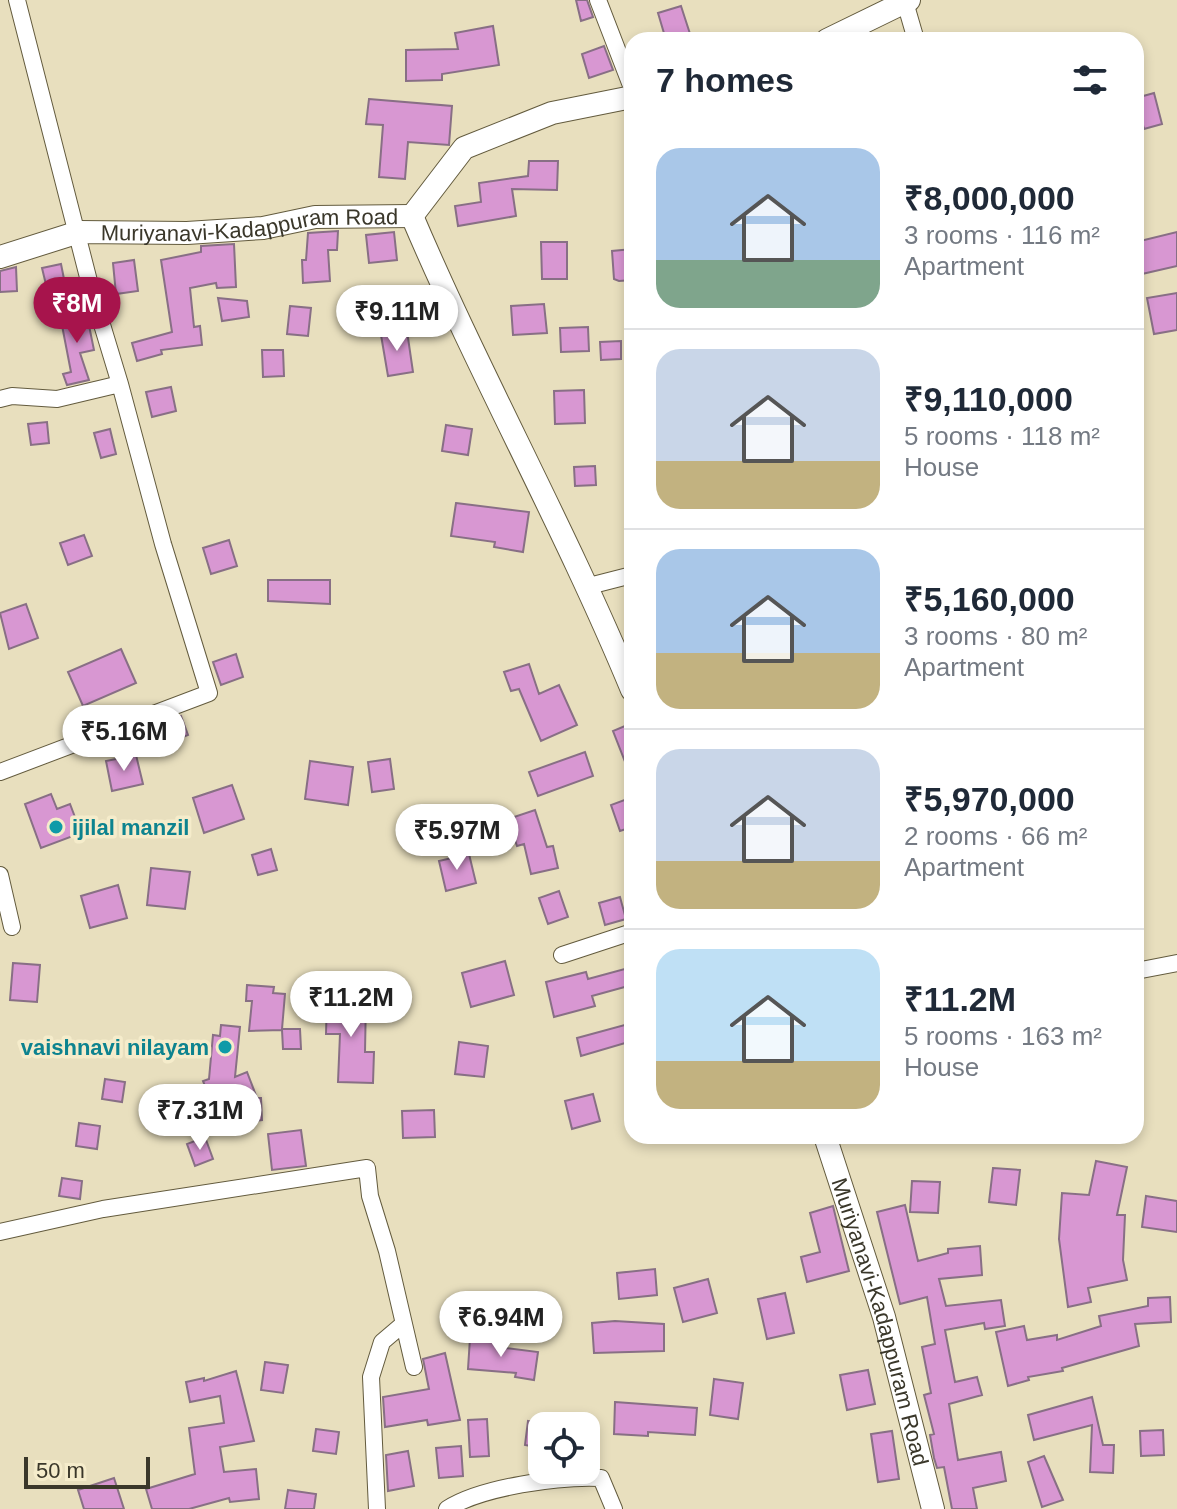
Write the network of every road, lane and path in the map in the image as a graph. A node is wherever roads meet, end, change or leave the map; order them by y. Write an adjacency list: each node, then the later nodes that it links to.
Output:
1 (17, 0): 9 (street)
2 (598, 0): 6 (street)
3 (907, 1): 4 (street); 5 (street)
4 (843, 32)
5 (914, 32)
6 (624, 67)
7 (624, 99): 8 (street)
8 (412, 216): 9 (street, Muriyanavi-Kadappuram Road); 14 (street, Muriyanavi-Kadappuram Road)
9 (79, 232): 10 (street, Muriyanavi-Kadappuram Road); 11 (street)
10 (0, 257)
11 (120, 384): 12 (street); 16 (street)
12 (0, 399)
13 (624, 577): 14 (street)
14 (589, 586): 15 (street, Muriyanavi-Kadappuram Road)
15 (624, 671)
16 (0, 772)
17 (0, 875): 18 (street)
18 (12, 927)
19 (624, 935): 20 (street)
20 (562, 955)
21 (1177, 963): 22 (street)
22 (1144, 969)
23 (828, 1144): 30 (street, Muriyanavi-Kadappuram Road)
24 (0, 1232): 25 (street)
25 (402, 1325): 26 (street); 27 (street)
26 (414, 1367)
27 (377, 1509)
28 (447, 1509): 29 (street)
29 (614, 1509)
30 (933, 1509)

